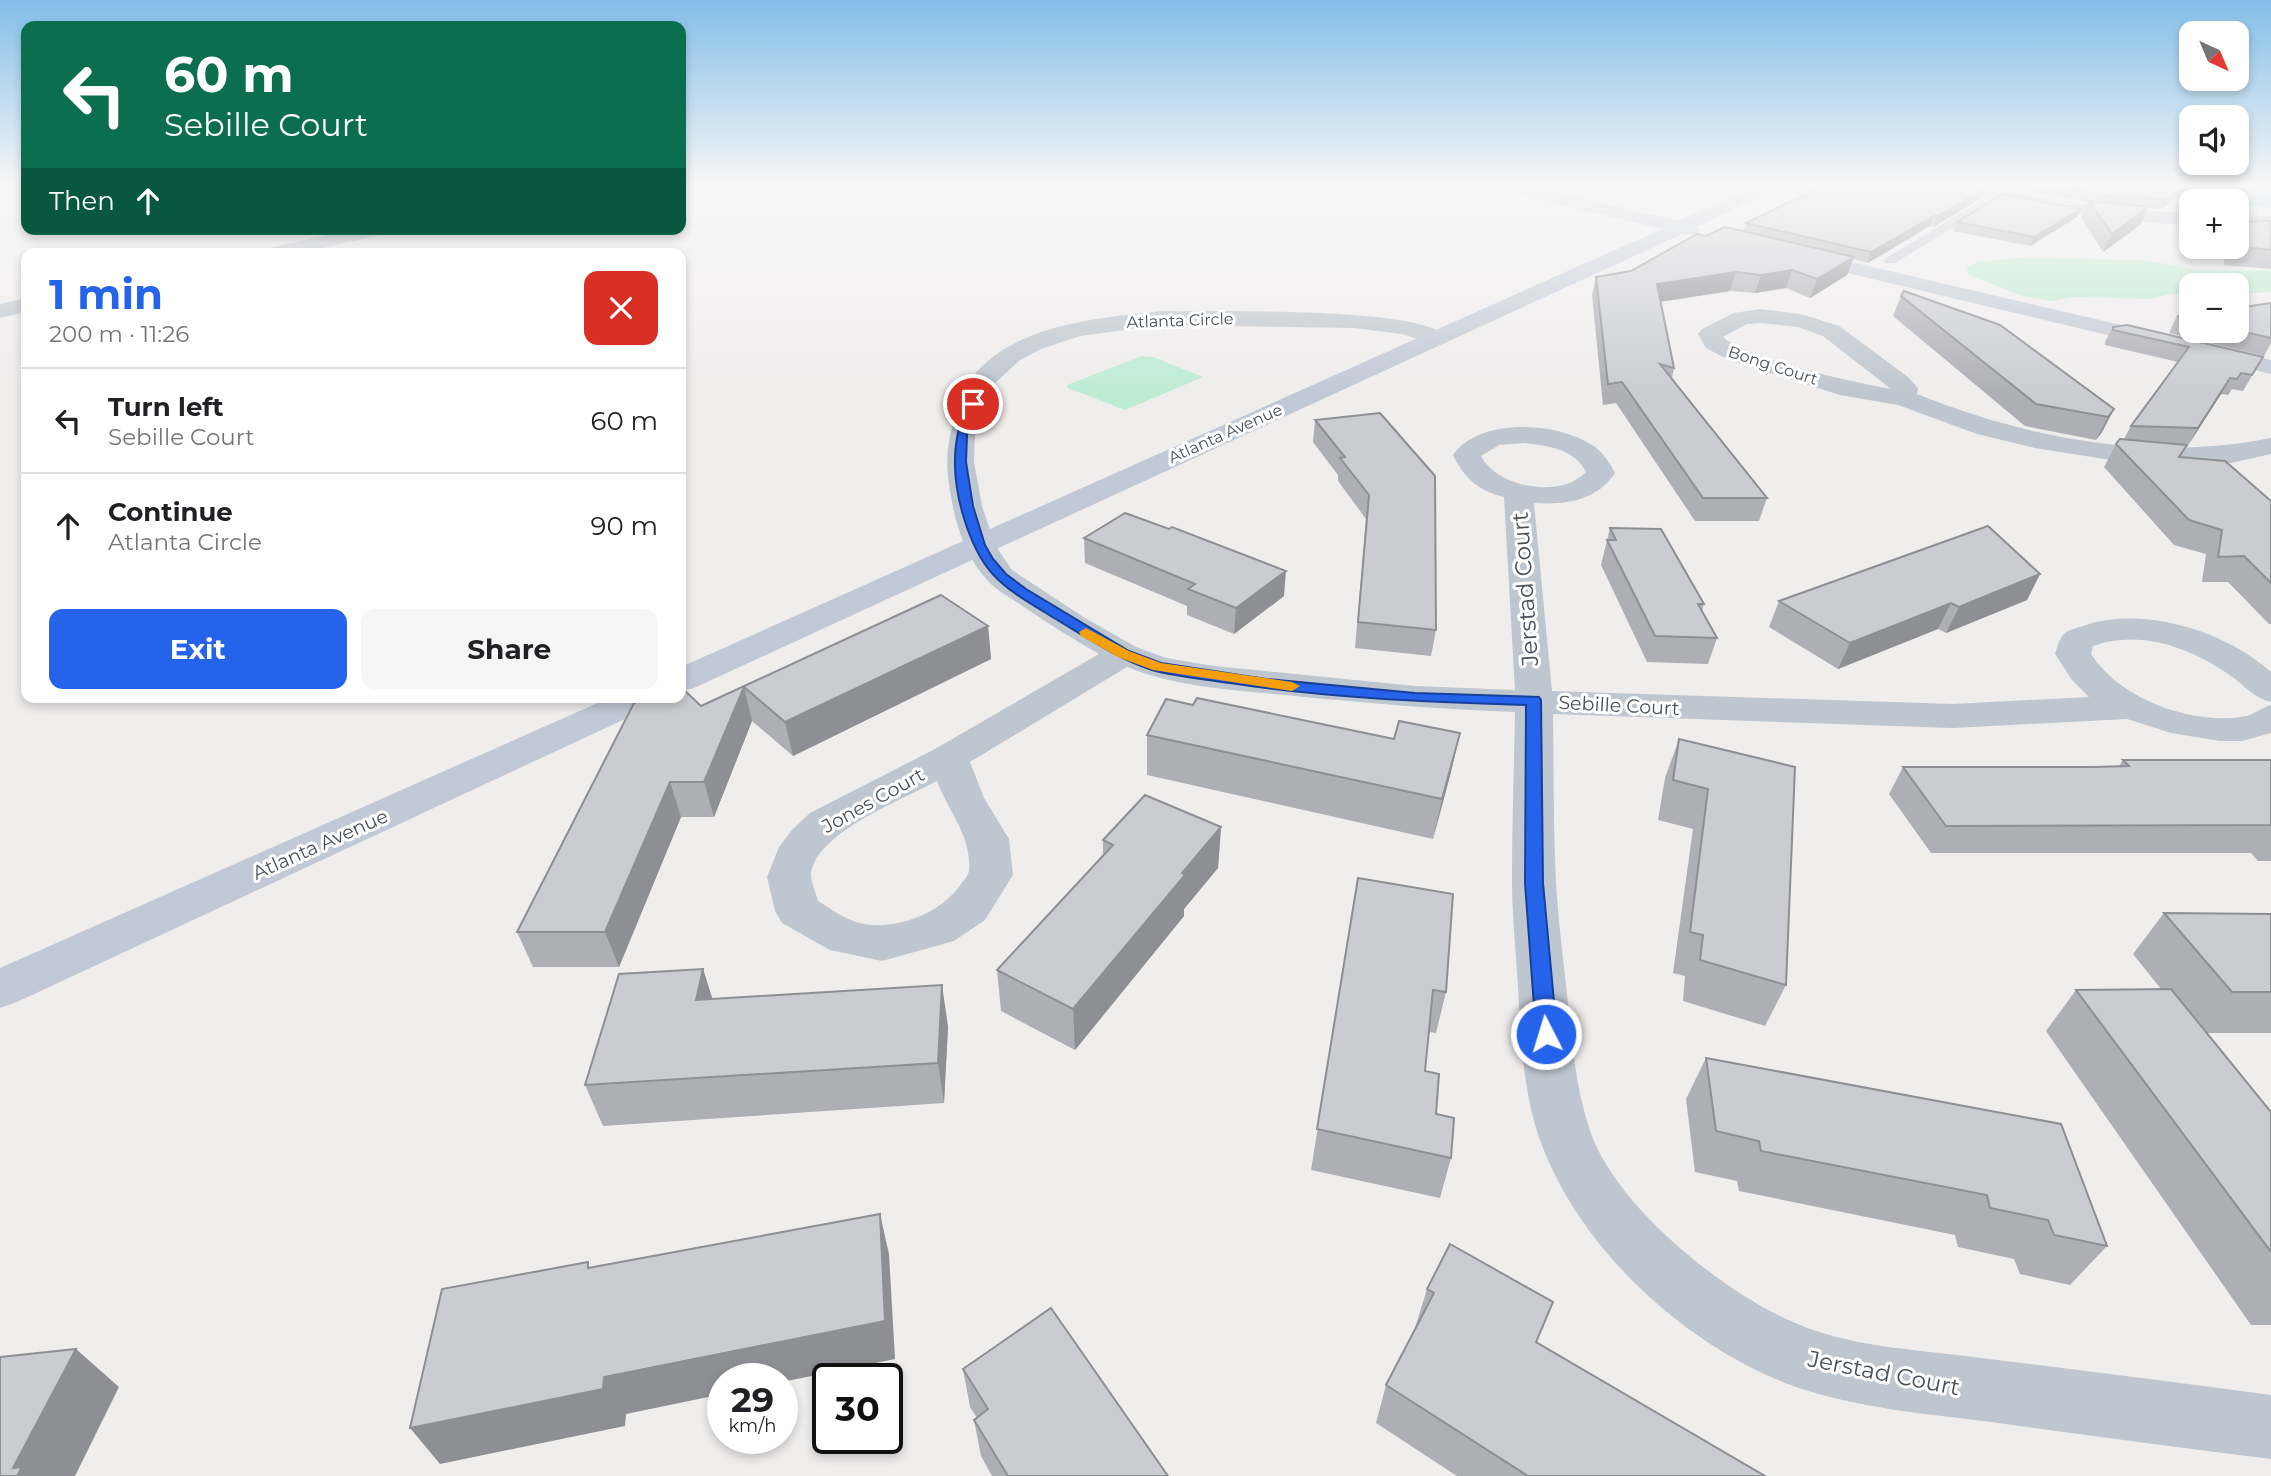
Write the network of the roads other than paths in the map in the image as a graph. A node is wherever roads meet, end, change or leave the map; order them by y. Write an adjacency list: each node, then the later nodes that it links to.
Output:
1 (1619, 256): 7 (street, Atlanta Avenue)
2 (1802, 256): 8 (street)
3 (1897, 256): 4 (lane)
4 (1890, 260)
5 (21, 306): 6 (street)
6 (0, 311)
7 (1436, 338): 12 (street, Atlanta Avenue); 12 (street, Atlanta Circle)
8 (2271, 367)
9 (1904, 398): 9 (street, Bong Court); 10 (street, Bong Court)
10 (2271, 446)
11 (1518, 492): 16 (street, Jerstad Court)
12 (979, 545): 13 (street, Sebille Court); 14 (street, Atlanta Avenue)
13 (1124, 654): 16 (street, Sebille Court); 20 (street, Jones Court)
14 (686, 678)
15 (2271, 691): 18 (street, Sebille Court)
16 (1534, 700): 18 (street, Sebille Court); 22 (street, Jerstad Court)
17 (629, 703): 21 (street, Atlanta Avenue)
18 (2134, 707): 19 (street, Sebille Court)
19 (2271, 717)
20 (950, 758): 20 (street, Jones Court)
21 (0, 989)
22 (2271, 1427)

